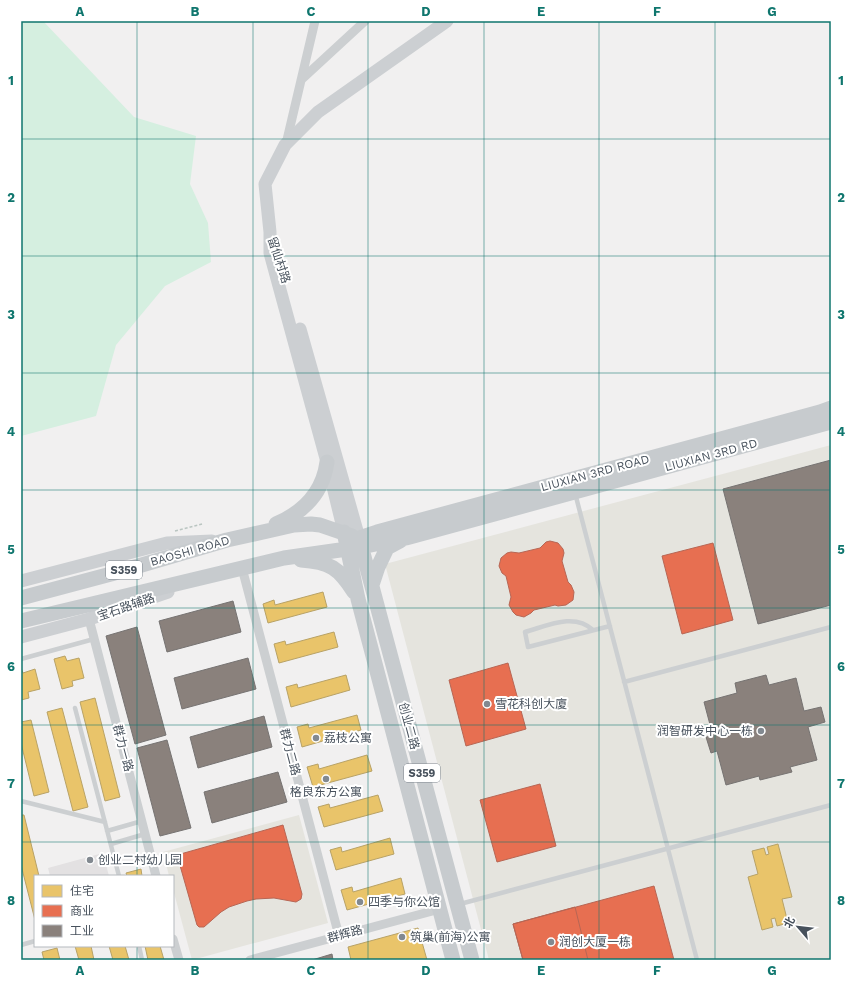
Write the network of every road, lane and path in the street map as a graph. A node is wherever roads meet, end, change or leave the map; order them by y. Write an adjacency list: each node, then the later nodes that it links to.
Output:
1 (314, 21): 4 (street)
2 (365, 21): 4 (street)
3 (447, 21): 5 (street)
4 (301, 80): 5 (street)
5 (285, 145): 6 (street)
6 (270, 232): 9 (street, 留仙村路); 15 (street, 留仙村路)
7 (831, 408): 15 (main road, LIUXIAN 3RD ROAD)
8 (831, 422): 10 (main road, LIUXIAN 3RD RD)
9 (327, 462): 11 (main road); 12 (street, 留仙村路)
10 (575, 492): 13 (main road, LIUXIAN 3RD RD); 24 (lane)
11 (258, 532): 12 (main road, BAOSHI ROAD / S359); 14 (main road, BAOSHI ROAD / S359)
12 (344, 532): 15 (main road, BAOSHI ROAD / S359)
13 (406, 538): 15 (main road); 19 (main road)
14 (227, 540): 18 (street); 20 (main road, BAOSHI ROAD / S359)
15 (356, 544): 16 (main road); 19 (main road, 创业二路 / S359); 21 (main road, 创业二路 / S359)
16 (284, 558): 17 (main road, S359); 21 (main road, 创业二路 / S359)
17 (235, 569): 22 (street, 宝石路辅路); 23 (main road, S359); 44 (street, 群力二路)
18 (21, 581)
19 (372, 585): 42 (main road, 创业二路 / S359)
20 (21, 598)
21 (358, 599): 43 (main road, 创业二路 / S359)
22 (89, 619): 27 (street, 宝石路辅路); 28 (street, 群力一路)
23 (21, 622)
24 (610, 626): 26 (lane); 30 (lane)
25 (831, 627): 30 (lane)
26 (593, 630): 26 (lane)
27 (21, 637)
28 (94, 639): 29 (lane); 34 (street, 群力一路)
29 (21, 659)
30 (624, 682): 39 (lane)
31 (75, 708): 35 (lane)
32 (21, 801): 35 (lane)
33 (831, 805): 39 (lane)
34 (142, 821): 36 (lane); 37 (street, 群力一路)
35 (105, 822): 36 (lane)
36 (107, 831): 38 (lane)
37 (146, 834): 38 (lane); 41 (street, 群力一路)
38 (110, 844): 40 (lane)
39 (668, 848): 42 (lane); 54 (lane)
40 (119, 875)
41 (156, 875)
42 (457, 905): 53 (main road, 创业二路 / S359)
43 (440, 909): 44 (street, 群辉路); 52 (main road, 创业二路 / S359)
44 (339, 936): 51 (street, 群辉路)
45 (34, 941): 47 (lane)
46 (174, 942): 50 (street)
47 (21, 945)
48 (138, 947): 49 (lane)
49 (142, 960)
50 (179, 960)
51 (250, 960)
52 (453, 960)
53 (472, 960)
54 (697, 960)

